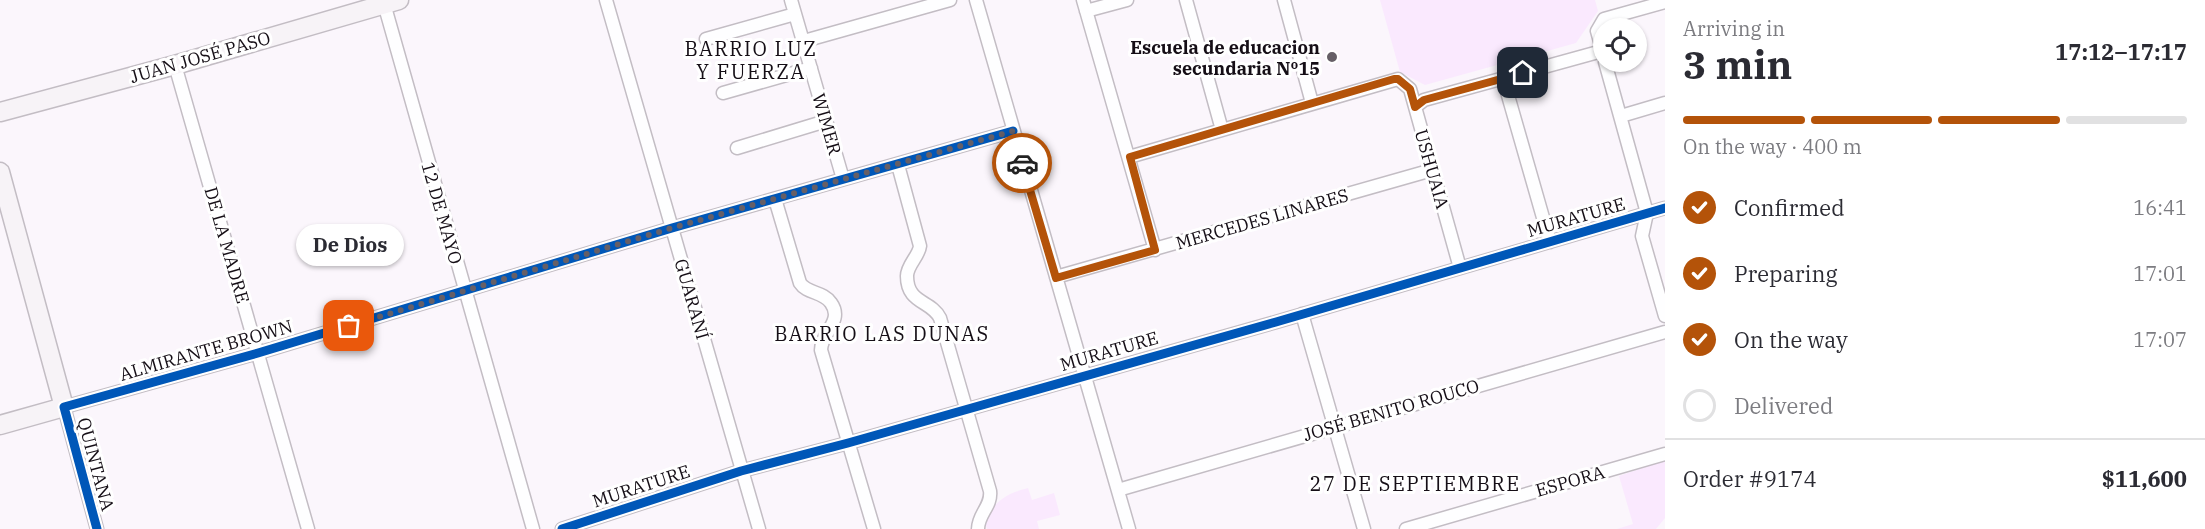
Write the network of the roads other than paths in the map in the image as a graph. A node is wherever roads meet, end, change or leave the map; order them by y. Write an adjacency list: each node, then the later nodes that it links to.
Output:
1 (606, 0): 38 (street, GUARANÍ)
2 (791, 0): 11 (street, WIMER)
3 (950, 0): 14 (street)
4 (976, 0): 28 (street)
5 (1127, 0): 10 (street)
6 (1186, 0): 27 (street)
7 (1284, 0): 21 (street)
8 (388, 2): 16 (main road, JUAN JOSÉ PASO); 43 (street, 12 DE MAYO)
9 (1665, 2): 12 (street)
10 (1084, 6): 30 (street)
11 (795, 14): 13 (street); 14 (street, WIMER)
12 (1608, 18)
13 (706, 39)
14 (804, 41): 17 (street, WIMER)
15 (1593, 58): 19 (street)
16 (176, 65): 24 (main road, JUAN JOSÉ PASO); 47 (street, DE LA MADRE)
17 (811, 68): 20 (street); 26 (street, WIMER)
18 (1609, 72): 25 (street)
19 (1503, 78): 23 (street); 39 (street)
20 (723, 93)
21 (1312, 104): 23 (street, USHUAIA); 27 (street)
22 (1665, 104): 25 (street)
23 (1415, 107): 32 (street, USHUAIA)
24 (0, 112)
25 (1621, 116): 37 (street)
26 (826, 121): 29 (street); 34 (street, WIMER)
27 (1222, 130): 30 (street)
28 (1013, 131): 31 (street, ALMIRANTE BROWN); 42 (street)
29 (737, 148)
30 (1130, 157): 40 (street)
31 (898, 165): 34 (street, ALMIRANTE BROWN); 50 (street)
32 (1432, 170): 40 (street, MERCEDES LINARES); 41 (street, USHUAIA)
33 (0, 172): 49 (main road, QUINTANA)
34 (843, 179): 35 (street, ALMIRANTE BROWN)
35 (776, 199): 38 (street, ALMIRANTE BROWN); 53 (street)
36 (1665, 208): 37 (street, MURATURE)
37 (1647, 213): 39 (street, MURATURE); 45 (street)
38 (672, 228): 43 (street, ALMIRANTE BROWN); 55 (street, GUARANÍ)
39 (1550, 242): 41 (street, MURATURE)
40 (1155, 250): 42 (street, MERCEDES LINARES)
41 (1460, 268): 44 (street, MURATURE)
42 (1056, 278): 48 (street)
43 (464, 291): 47 (street, ALMIRANTE BROWN); 59 (street, 12 DE MAYO)
44 (1302, 314): 48 (street, MURATURE); 52 (street)
45 (1665, 316)
46 (1665, 332): 52 (street, JOSÉ BENITO ROUCO)
47 (258, 353): 49 (street, ALMIRANTE BROWN); 58 (street, DE LA MADRE)
48 (1085, 375): 50 (street, MURATURE); 56 (street)
49 (64, 407): 51 (main road, ALMIRANTE BROWN); 57 (street, QUINTANA)
50 (967, 409): 53 (street, MURATURE); 63 (street)
51 (0, 425)
52 (1334, 426): 56 (street, JOSÉ BENITO ROUCO); 65 (street)
53 (848, 443): 55 (street, MURATURE); 62 (street)
54 (1665, 454): 66 (street, ESPORA)
55 (741, 471): 60 (street, MURATURE); 61 (street, GUARANÍ)
56 (1118, 490): 64 (street)
57 (97, 529)
58 (308, 529)
59 (533, 529)
60 (562, 529)
61 (759, 529)
62 (874, 529)
63 (978, 529)
64 (1129, 529)
65 (1364, 529)
66 (1406, 529)

